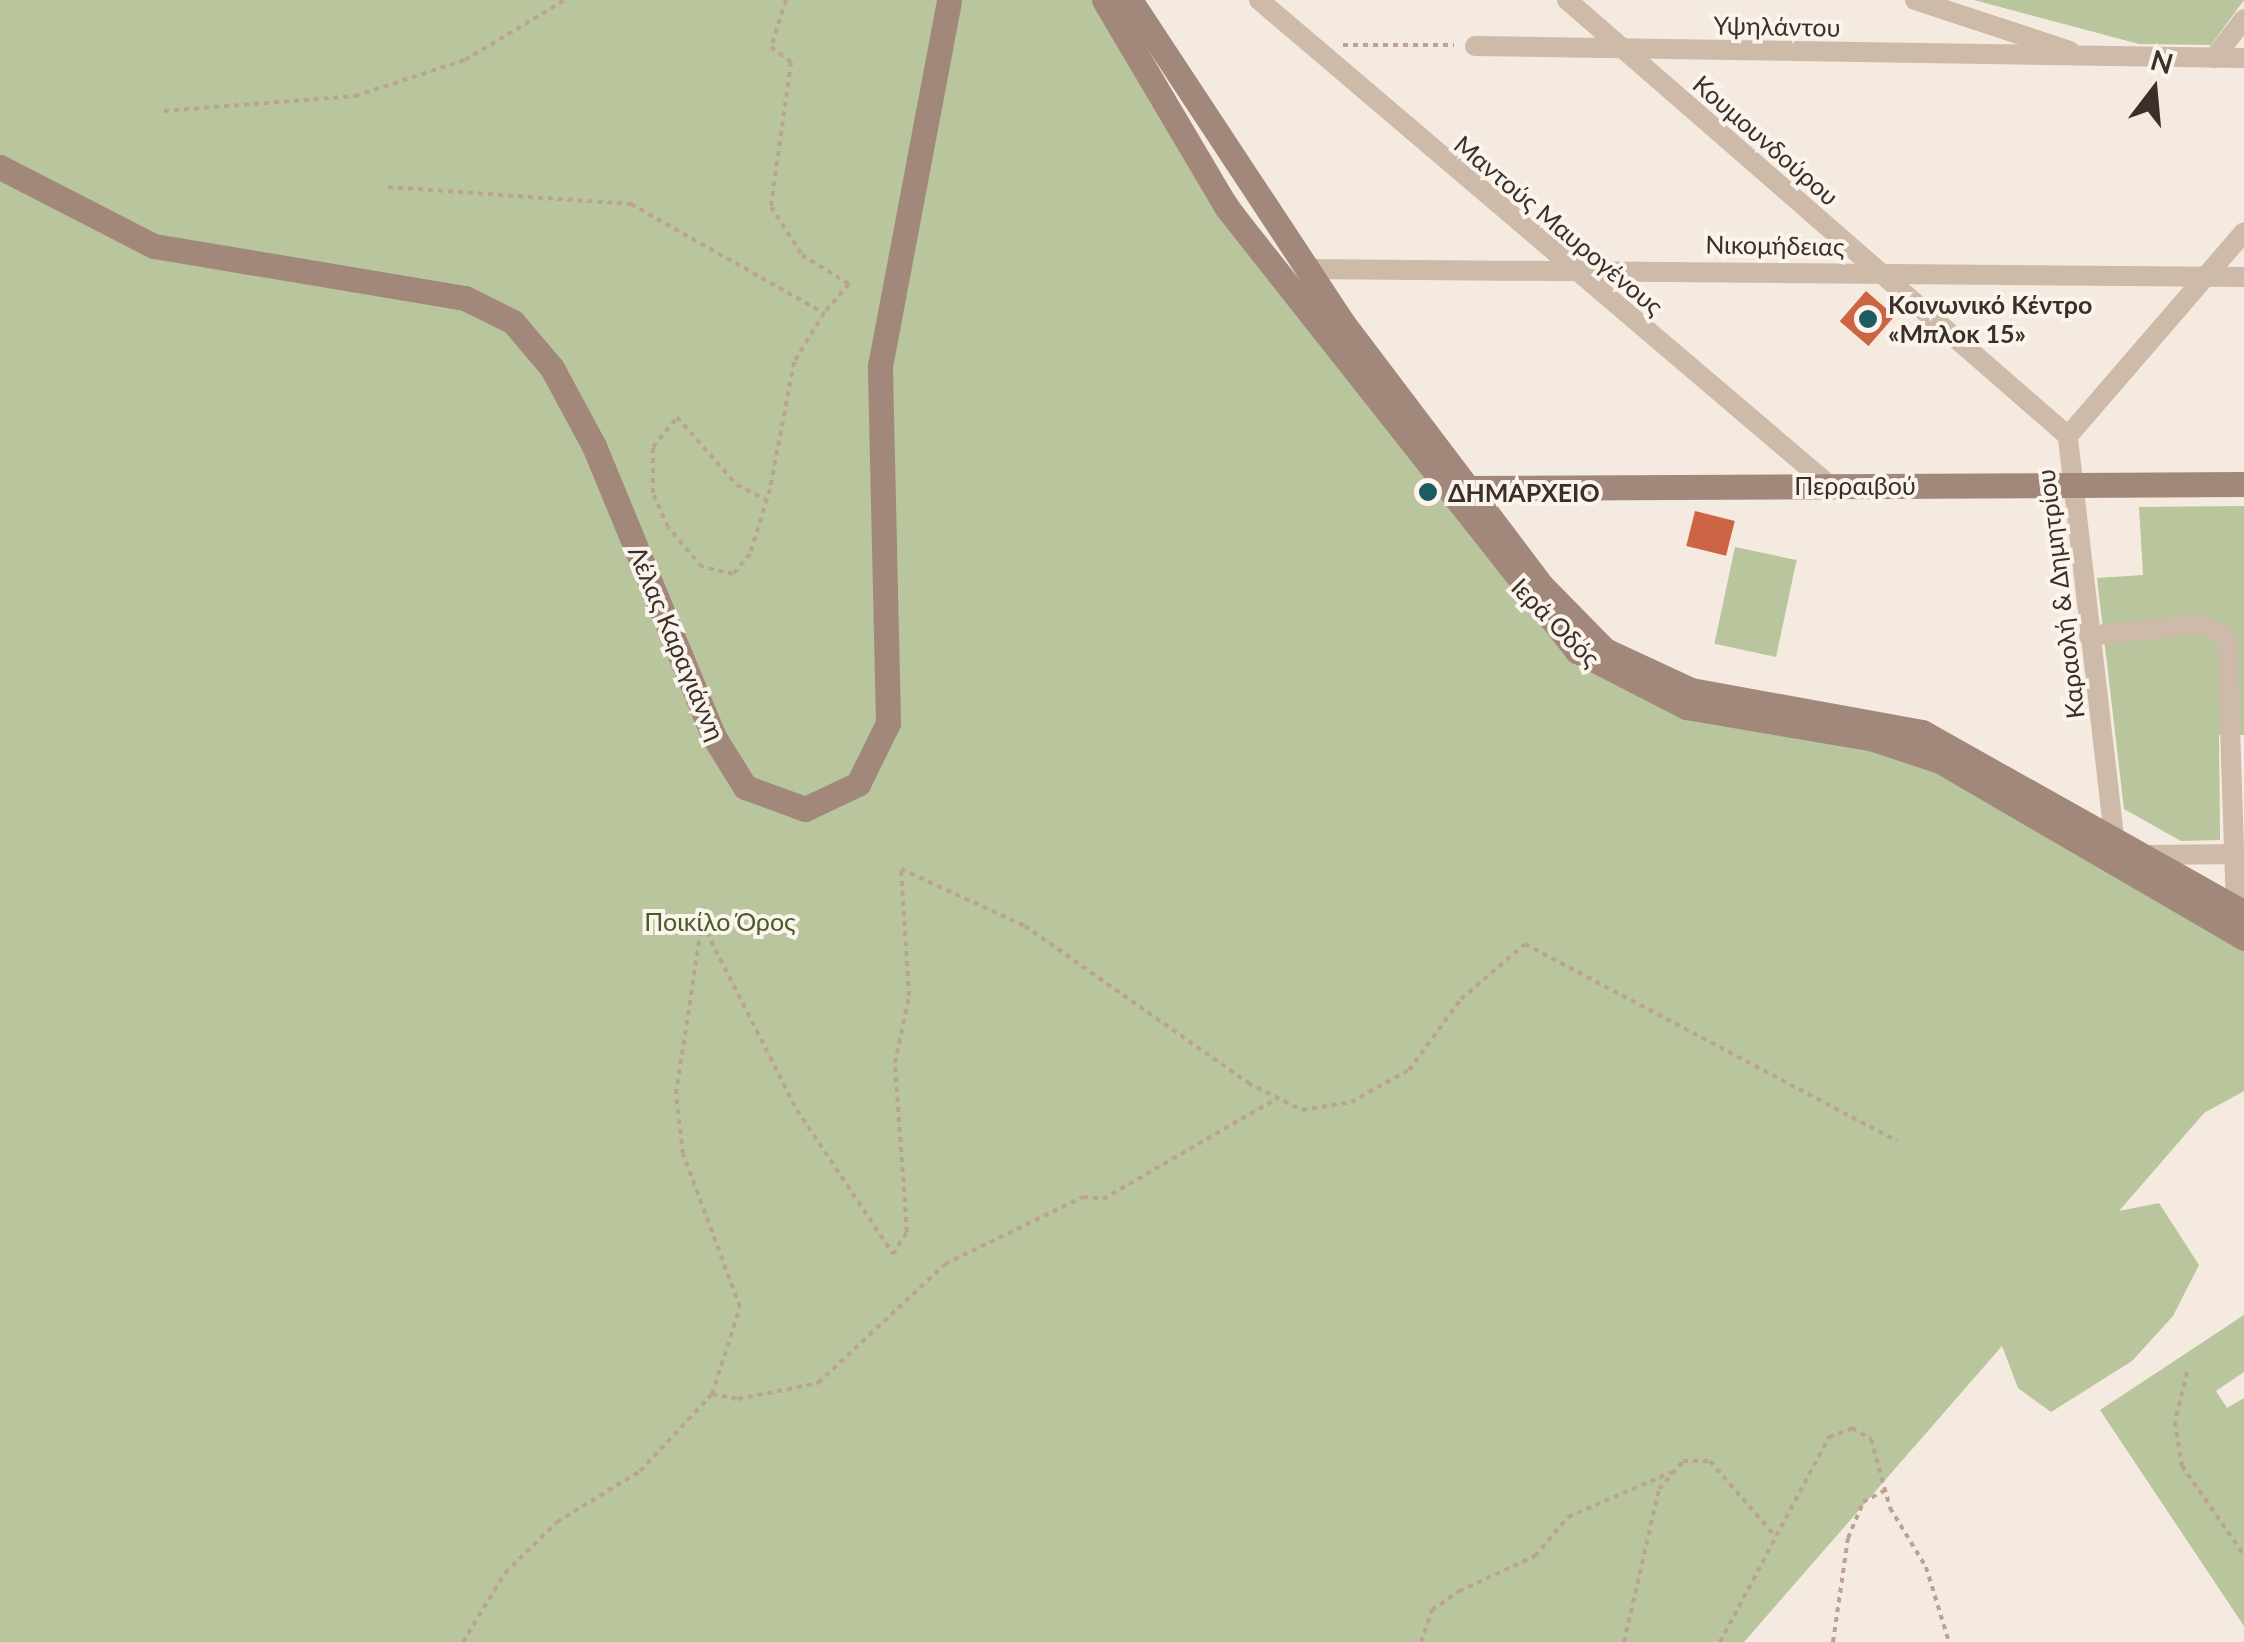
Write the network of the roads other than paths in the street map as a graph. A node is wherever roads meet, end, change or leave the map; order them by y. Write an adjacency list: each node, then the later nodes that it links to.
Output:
1 (949, 0): 13 (main road, Λέλας Καραγιάννη)
2 (1104, 0): 31 (main road, Ιερά Οδός)
3 (1130, 0): 16 (main road, Ιερά Οδός)
4 (1259, 0): 15 (street, Μαντούς Μαυρογένους)
5 (1566, 0): 9 (street, Κουμουνδούρου)
6 (1915, 0): 10 (street)
7 (2244, 19): 11 (street)
8 (1475, 46): 9 (street, Υψηλάντου)
9 (1622, 48): 10 (street, Υψηλάντου); 17 (street, Κουμουνδούρου)
10 (2080, 56): 11 (street, Υψηλάντου)
11 (2214, 58): 12 (street, Υψηλάντου)
12 (2244, 58)
13 (0, 168)
14 (2244, 232): 18 (street, Καραολή & Δημητρίου)
15 (1567, 266): 16 (street, Νικομήδειας); 17 (street, Νικομήδειας); 23 (street, Μαντούς Μαυρογένους)
16 (1306, 269): 24 (main road, Ιερά Οδός)
17 (1878, 271): 18 (street, Νικομήδειας); 20 (street, Κουμουνδούρου)
18 (2204, 277): 19 (street, Νικομήδειας); 20 (street, Καραολή & Δημητρίου)
19 (2244, 277)
20 (2068, 436): 21 (street, Καραολή & Δημητρίου)
21 (2071, 483): 22 (main road, Περραιβού); 23 (main road, Περραιβού); 25 (street, Καραολή & Δημητρίου)
22 (2244, 484)
23 (1829, 485): 24 (main road, Περραιβού)
24 (1466, 488): 27 (main road, Ιερά Οδός)
25 (2089, 636): 26 (street); 27 (street, Καραολή & Δημητρίου)
26 (2240, 748): 28 (street)
27 (2114, 836): 29 (main road, Ιερά Οδός)
28 (2240, 854): 29 (street); 30 (street)
29 (2146, 855): 30 (main road, Ιερά Οδός)
30 (2240, 910)
31 (2244, 938)

